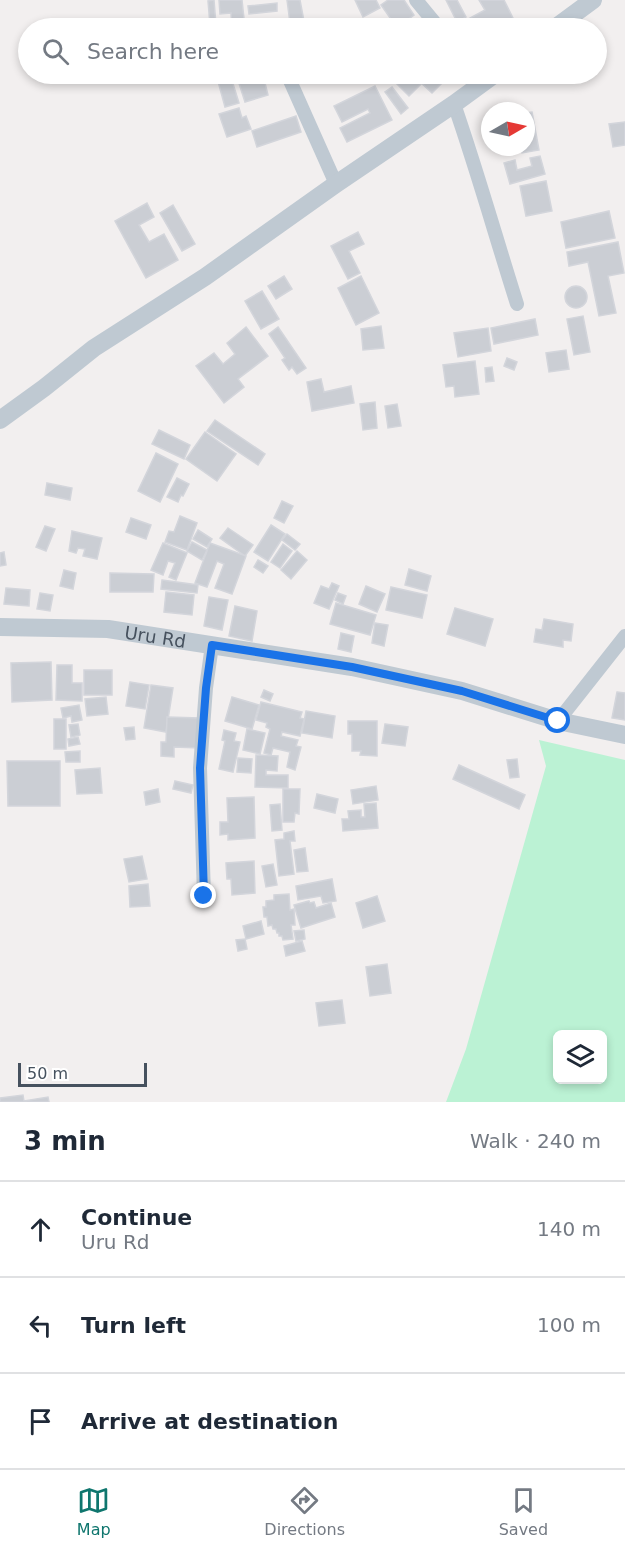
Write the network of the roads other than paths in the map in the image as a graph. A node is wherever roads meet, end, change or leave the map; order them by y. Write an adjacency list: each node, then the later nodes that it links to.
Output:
1 (416, 0): 3 (street)
2 (594, 0): 4 (street)
3 (431, 18)
4 (569, 18)
5 (291, 84): 8 (street)
6 (472, 84): 7 (street)
7 (454, 104): 8 (street); 9 (street)
8 (336, 184): 10 (street)
9 (517, 304)
10 (0, 420)
11 (0, 627): 13 (street, Uru Rd)
12 (625, 636): 14 (street)
13 (212, 645): 14 (street, Uru Rd); 16 (street)
14 (558, 721): 15 (street, Uru Rd)
15 (625, 735)
16 (204, 896)

